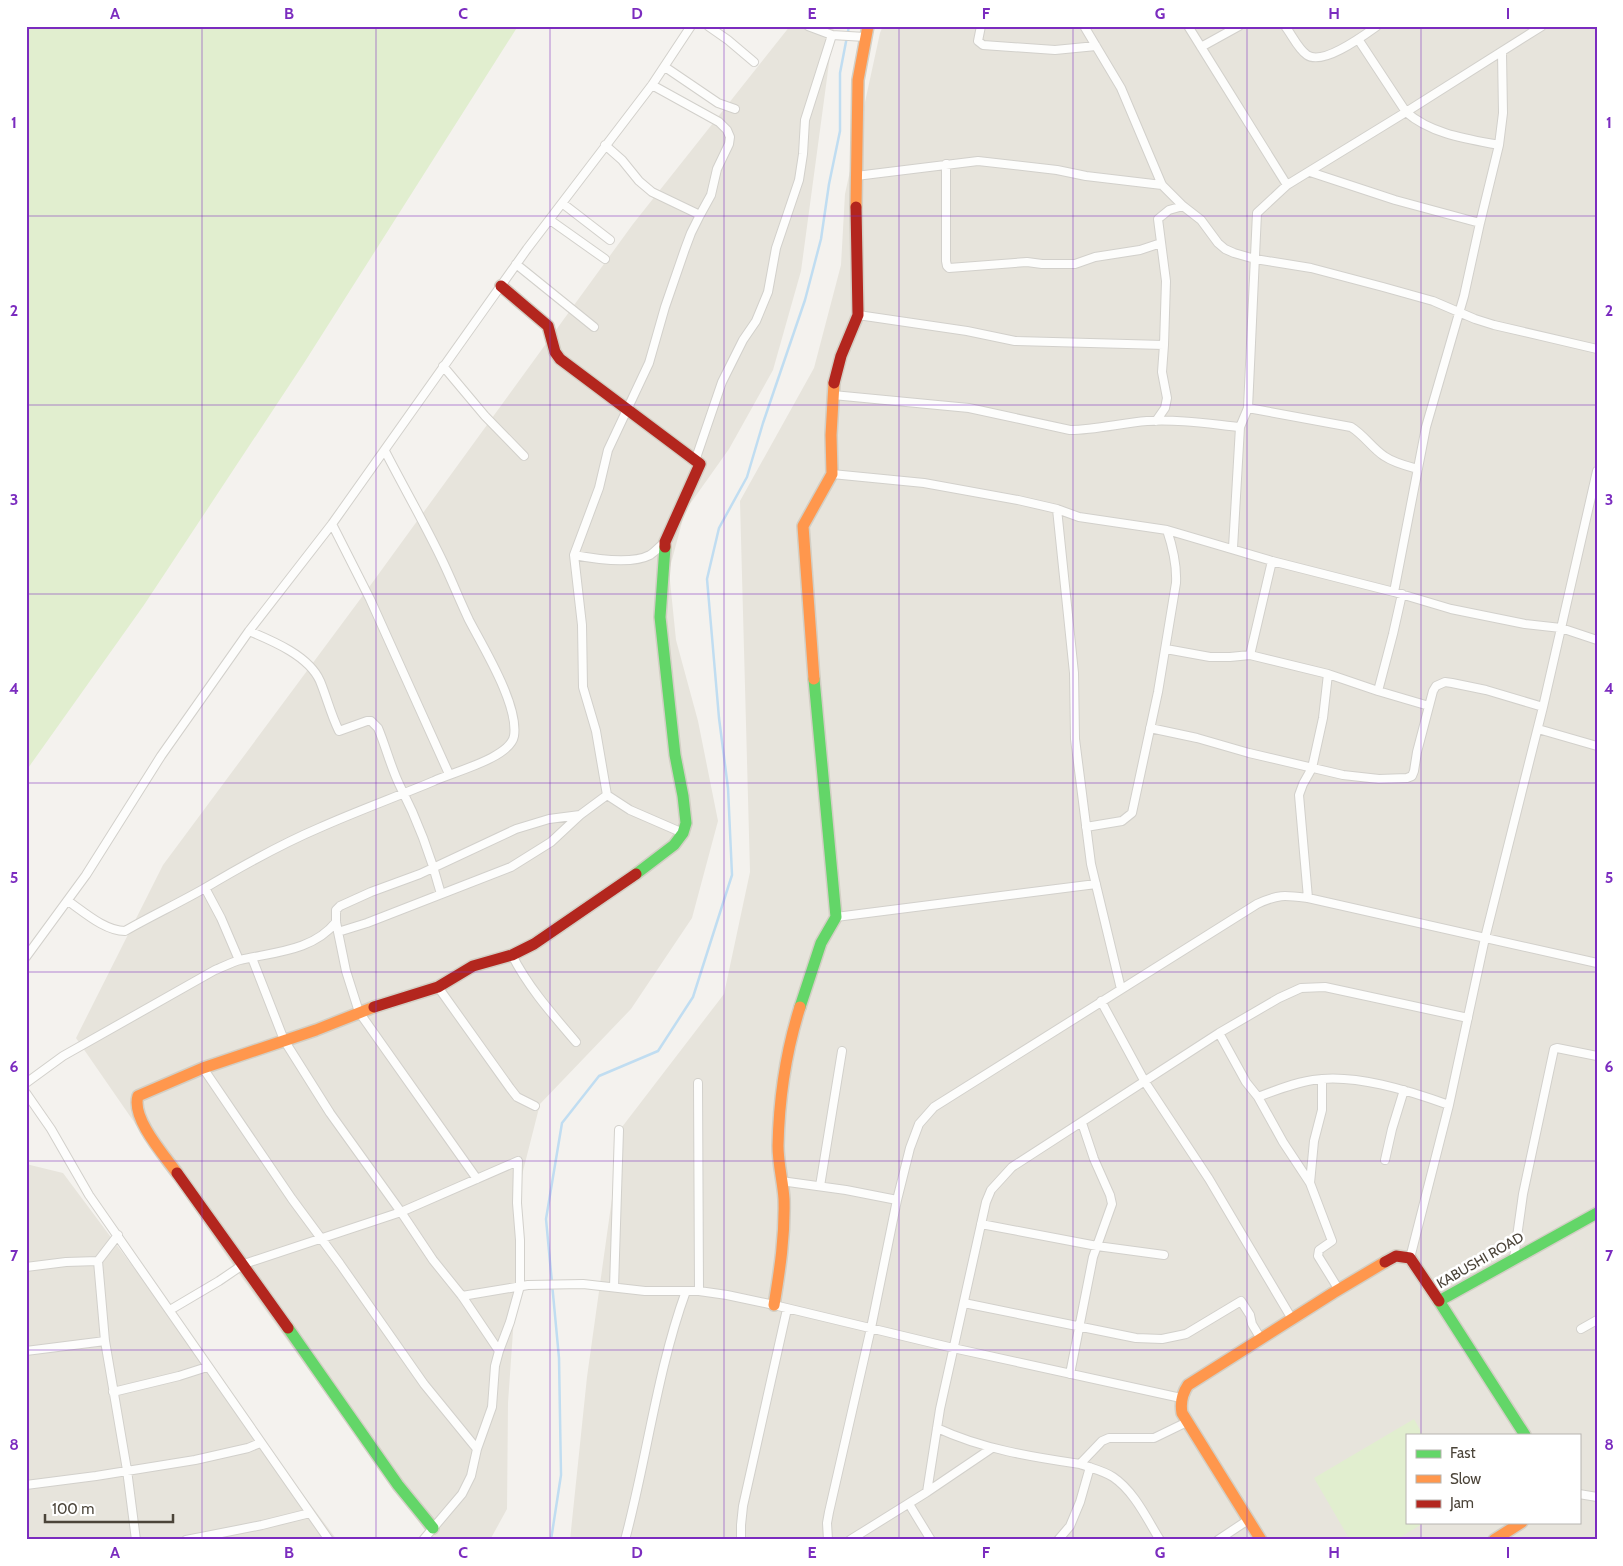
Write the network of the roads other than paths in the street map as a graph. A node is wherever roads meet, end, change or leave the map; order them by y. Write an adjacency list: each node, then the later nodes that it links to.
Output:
1 (691, 26): 18 (street)
2 (708, 26): 17 (street)
3 (808, 26): 12 (street)
4 (980, 26): 14 (street)
5 (1084, 26): 14 (street)
6 (1188, 26): 15 (street)
7 (1239, 26): 15 (street)
8 (1285, 26): 13 (street)
9 (1377, 26): 13 (street)
10 (1542, 26): 16 (street)
11 (867, 32): 12 (street); 26 (street)
12 (832, 36): 53 (street)
13 (1358, 39): 21 (street)
14 (1096, 46): 27 (street)
15 (1202, 47): 28 (street)
16 (1502, 53): 21 (street); 23 (street)
17 (754, 62)
18 (665, 68): 19 (street); 20 (street)
19 (652, 85): 22 (street); 31 (street)
20 (734, 109)
21 (1406, 112): 23 (street); 25 (street)
22 (605, 145): 29 (street); 31 (street)
23 (1499, 145): 33 (street)
24 (946, 164): 26 (street); 27 (street); 35 (street)
25 (1310, 172): 28 (street); 33 (street)
26 (856, 176): 41 (street)
27 (1162, 185): 30 (street)
28 (1287, 185): 36 (street)
29 (562, 203): 32 (street); 34 (street)
30 (1183, 206): 35 (street); 36 (street)
31 (700, 215): 48 (street)
32 (550, 220): 37 (street); 38 (street)
33 (1480, 223): 40 (street)
34 (610, 240)
35 (1161, 243): 43 (street)
36 (1255, 258): 40 (street); 47 (street)
37 (605, 259)
38 (516, 264): 39 (street); 42 (street)
39 (501, 286): 45 (street); 48 (street)
40 (1459, 313): 44 (street); 54 (street)
41 (858, 315): 43 (street); 46 (street)
42 (594, 327)
43 (1164, 345): 49 (street)
44 (1597, 349)
45 (443, 366): 51 (street); 52 (street)
46 (833, 395): 49 (street); 56 (street)
47 (1248, 408): 50 (street); 54 (street)
48 (628, 410): 53 (street); 62 (street)
49 (1156, 421): 50 (street)
50 (1240, 427): 61 (street)
51 (385, 451): 58 (street); 78 (street)
52 (524, 456)
53 (695, 461): 60 (street)
54 (1418, 469): 64 (street)
55 (1597, 472): 65 (street)
56 (832, 474): 57 (street); 90 (street)
57 (1057, 509): 59 (street); 82 (street)
58 (332, 524): 66 (street); 78 (street)
59 (1167, 530): 61 (street); 68 (street)
60 (665, 542): 62 (street); 83 (street)
61 (1233, 548): 63 (street)
62 (574, 555): 80 (street)
63 (1272, 560): 64 (street); 69 (street)
64 (1398, 593): 65 (street); 71 (street)
65 (1562, 628): 67 (street); 73 (street)
66 (249, 631): 79 (street); 89 (street)
67 (1597, 640)
68 (1166, 650): 69 (street); 74 (street)
69 (1250, 655): 70 (street)
70 (1328, 674): 71 (street); 77 (street)
71 (1378, 691): 72 (street)
72 (1429, 706): 73 (street); 77 (street)
73 (1543, 707): 75 (street)
74 (1150, 728): 77 (street); 82 (street)
75 (1538, 729): 76 (street); 93 (street)
76 (1597, 746)
77 (1312, 768): 88 (street)
78 (449, 774): 79 (street)
79 (405, 793): 84 (street); 86 (street)
80 (607, 795): 81 (street); 83 (street)
81 (580, 815): 84 (street); 87 (street)
82 (1086, 827): 85 (street)
83 (683, 833): 94 (street)
84 (434, 867): 87 (street); 91 (street)
85 (1096, 884): 90 (street); 100 (street)
86 (205, 888): 89 (street); 97 (street)
87 (441, 894): 92 (street)
88 (1308, 898): 93 (street); 100 (street)
89 (68, 901): 95 (street)
90 (836, 917): 123 (street)
91 (336, 922): 92 (street); 96 (street)
92 (338, 932): 102 (street)
93 (1485, 938): 98 (street); 103 (street)
94 (512, 955): 99 (street); 106 (street)
95 (26, 957)
96 (252, 958): 97 (street); 105 (street)
97 (239, 960): 113 (street)
98 (1597, 963)
99 (438, 987): 102 (street); 118 (street)
100 (1121, 989): 101 (street)
101 (1101, 1001): 112 (street); 126 (street)
102 (359, 1012): 105 (street); 122 (street)
103 (1468, 1018): 104 (street); 117 (street)
104 (1218, 1033): 112 (street); 116 (street)
105 (284, 1040): 109 (street); 127 (street)
106 (576, 1042)
107 (842, 1051): 125 (street)
108 (1597, 1056): 135 (street)
109 (203, 1068): 131 (street); 137 (street)
110 (1322, 1079): 114 (street); 116 (street); 124 (street)
111 (698, 1082): 143 (street)
112 (1145, 1082): 119 (street); 150 (street)
113 (26, 1083)
114 (1404, 1090): 117 (street); 121 (street)
115 (26, 1093): 130 (street)
116 (1258, 1097): 124 (street)
117 (1449, 1105): 134 (street)
118 (534, 1106)
119 (1082, 1123): 129 (street); 132 (street)
120 (619, 1130): 140 (street)
121 (1385, 1160)
122 (477, 1178): 127 (street); 139 (street)
123 (781, 1181): 125 (street); 147 (street)
124 (1310, 1184): 141 (street)
125 (820, 1186): 126 (street)
126 (897, 1200): 153 (street)
127 (401, 1212): 131 (street); 144 (street)
128 (1597, 1213): 135 (street, KABUSHI ROAD)
129 (981, 1224): 132 (street); 146 (street)
130 (118, 1235): 136 (street); 149 (street)
131 (321, 1238): 137 (street); 169 (street)
132 (1097, 1246): 133 (street); 152 (street)
133 (1164, 1255)
134 (1410, 1258): 141 (street); 145 (street)
135 (1514, 1258): 145 (street, KABUSHI ROAD)
136 (98, 1261): 138 (street); 156 (street)
137 (244, 1264): 149 (street); 181 (street)
138 (26, 1267)
139 (520, 1286): 140 (street); 144 (street); 159 (street)
140 (614, 1287): 142 (street)
141 (1339, 1290): 150 (street)
142 (686, 1291): 143 (street); 186 (street)
143 (699, 1291): 147 (street)
144 (462, 1296): 159 (street)
145 (1439, 1301): 166 (street, KABUSHI ROAD)
146 (964, 1303): 152 (street); 157 (street)
147 (774, 1305): 148 (street)
148 (787, 1308): 153 (street); 187 (street)
149 (170, 1310): 160 (street)
150 (1292, 1319): 155 (street)
151 (1597, 1320): 154 (street)
152 (1079, 1326): 155 (street); 161 (street)
153 (871, 1328): 157 (street); 188 (street)
154 (1581, 1329)
155 (1261, 1339): 163 (street)
156 (105, 1341): 158 (street); 162 (street)
157 (952, 1348): 161 (street); 165 (street)
158 (26, 1351)
159 (499, 1351): 169 (street)
160 (207, 1367): 162 (street); 167 (street)
161 (1070, 1374): 163 (street)
162 (113, 1392): 172 (street)
163 (1181, 1398): 164 (street)
164 (1187, 1422): 170 (street); 179 (street)
165 (937, 1428): 168 (street); 174 (street)
166 (1524, 1434)
167 (260, 1444): 172 (street); 178 (street)
168 (992, 1448): 170 (street); 174 (street)
169 (477, 1449): 181 (street)
170 (1080, 1464): 171 (street)
171 (1090, 1467): 191 (street); 192 (street)
172 (127, 1470): 173 (street); 182 (street)
173 (26, 1485)
174 (927, 1492): 177 (street)
175 (1580, 1494): 176 (street)
176 (1597, 1497)
177 (909, 1504): 189 (street); 190 (street)
178 (310, 1513): 183 (street); 184 (street)
179 (1248, 1520): 193 (street); 194 (street)
180 (1519, 1524): 195 (street)
181 (433, 1528): 185 (street)
182 (136, 1540)
183 (186, 1540)
184 (328, 1540)
185 (423, 1540)
186 (625, 1540)
187 (742, 1540)
188 (828, 1540)
189 (850, 1540)
190 (931, 1540)
191 (1058, 1540)
192 (1160, 1540)
193 (1218, 1540)
194 (1260, 1540)
195 (1494, 1540)

